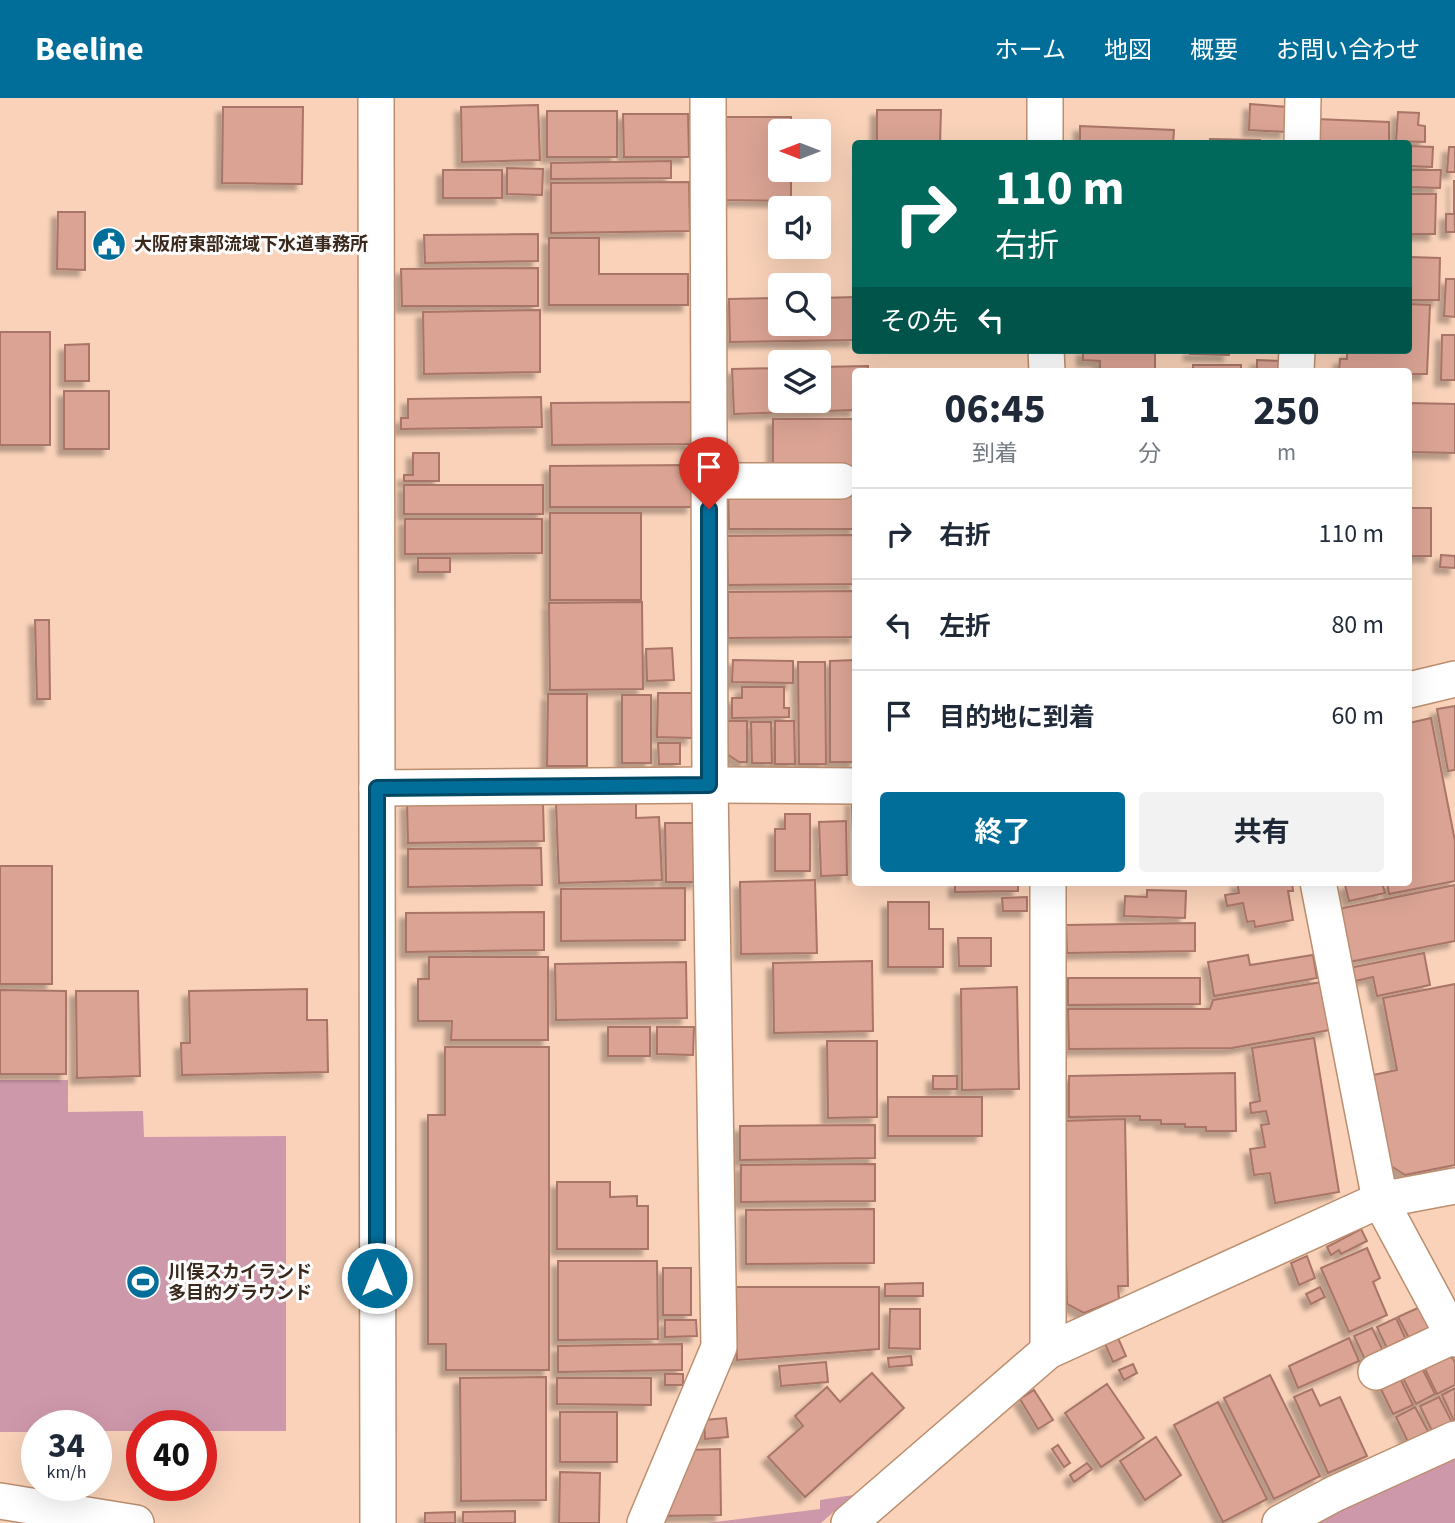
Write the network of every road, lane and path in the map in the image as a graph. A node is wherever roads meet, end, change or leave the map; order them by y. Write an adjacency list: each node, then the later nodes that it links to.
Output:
1 (376, 98): 13 (street)
2 (708, 98): 7 (street)
3 (1045, 98): 5 (street)
4 (1303, 98): 6 (street)
5 (1045, 140)
6 (1302, 140)
7 (709, 481): 8 (street); 11 (street)
8 (842, 481)
9 (1455, 679): 10 (street)
10 (1412, 689)
11 (709, 785): 12 (street); 13 (street); 25 (street)
12 (852, 786)
13 (377, 788): 24 (street)
14 (1048, 886): 19 (street)
15 (1319, 886): 17 (street)
16 (1455, 1186): 17 (street)
17 (1380, 1200): 18 (street); 19 (street)
18 (1454, 1337): 20 (street)
19 (1048, 1351): 26 (street)
20 (1376, 1372)
21 (1455, 1439): 27 (street)
22 (0, 1501): 23 (street)
23 (136, 1523)
24 (378, 1523)
25 (645, 1523)
26 (849, 1523)
27 (1280, 1523)

